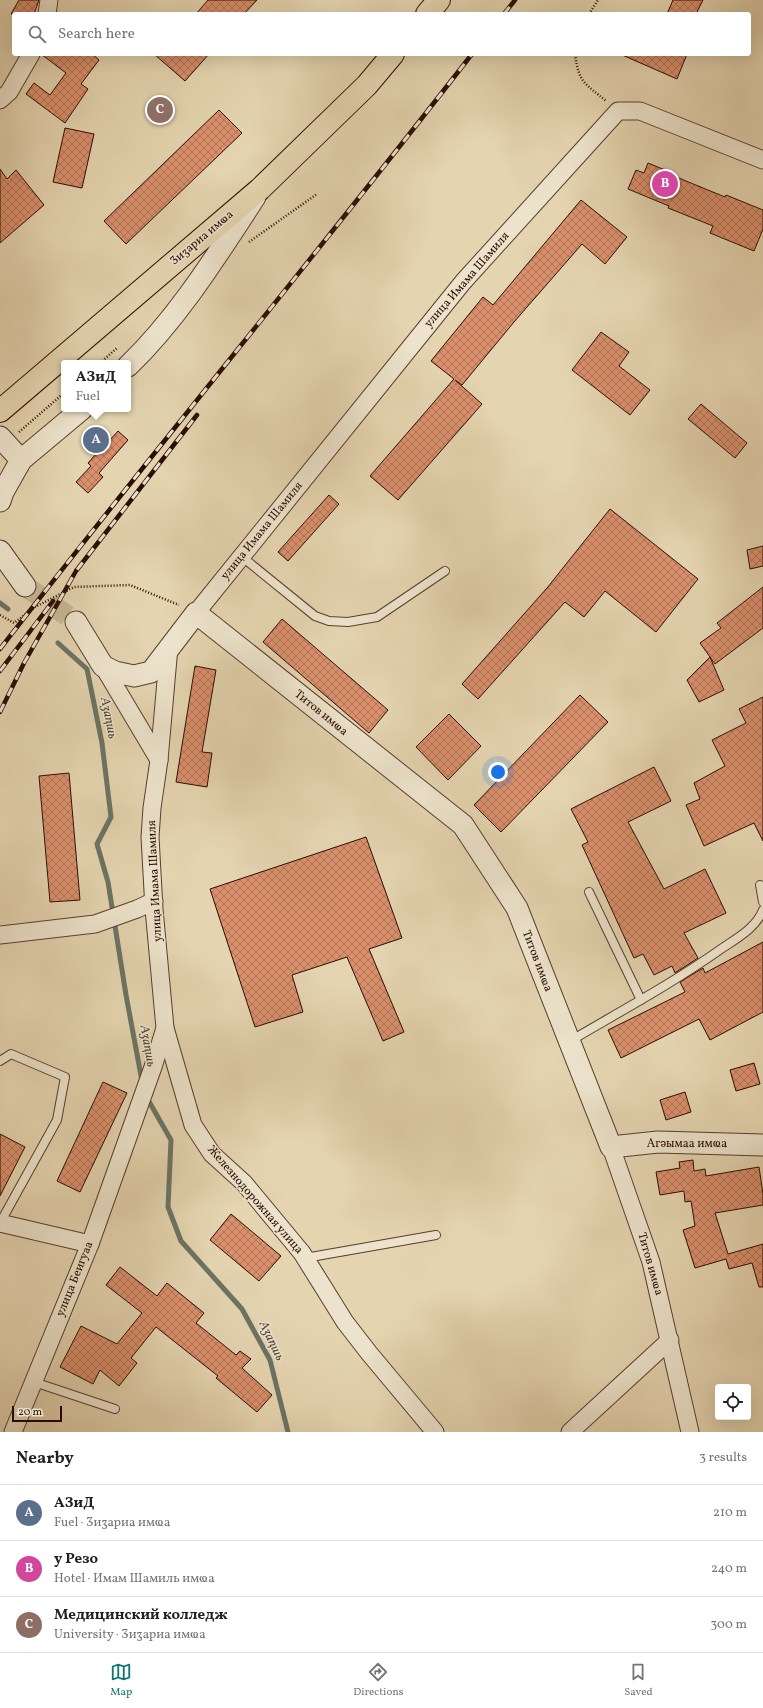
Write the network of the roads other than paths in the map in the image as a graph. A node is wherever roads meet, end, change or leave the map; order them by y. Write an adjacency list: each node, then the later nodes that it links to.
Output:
1 (49, 0): 3 (street)
2 (439, 0): 4 (highway)
3 (47, 12)
4 (429, 12)
5 (29, 56): 7 (street)
6 (391, 56): 9 (highway, Ӡиӡариа имҩа)
7 (0, 100)
8 (763, 160): 17 (street, улица Имама Шамиля)
9 (260, 189): 10 (street); 11 (highway, Ӡиӡариа имҩа)
10 (131, 363)
11 (0, 411)
12 (78, 412): 14 (street)
13 (3, 440): 14 (street)
14 (21, 460): 15 (street)
15 (0, 501)
16 (0, 551): 19 (street)
17 (241, 556): 18 (lane); 20 (street, улица Имама Шамиля)
18 (445, 571)
19 (25, 586)
20 (196, 613): 22 (street, улица Имама Шамиля); 33 (street, Титов имҩа)
21 (76, 622): 23 (street)
22 (169, 647): 23 (street); 24 (street, улица Имама Шамиля)
23 (103, 666): 24 (street)
24 (160, 760): 27 (street, улица Имама Шамиля)
25 (760, 885): 28 (lane)
26 (589, 892): 31 (lane)
27 (154, 901): 30 (street); 32 (street, улица Имама Шамиля)
28 (763, 902)
29 (763, 910): 31 (lane)
30 (0, 935)
31 (641, 1000): 33 (lane)
32 (165, 1028): 35 (street, улица Имама Шамиля); 41 (street, Железнодорожная улица)
33 (569, 1042): 37 (street, Титов имҩа)
34 (0, 1061): 38 (lane)
35 (153, 1067): 40 (street, улица Беигуаа)
36 (763, 1145): 37 (street, Агәымаа имҩа)
37 (611, 1147): 42 (street, Титов имҩа)
38 (0, 1223): 40 (street)
39 (436, 1235): 41 (lane)
40 (90, 1244): 43 (street, улица Беигуаа)
41 (305, 1258): 46 (street, Железнодорожная улица)
42 (670, 1340): 47 (street); 48 (street, Титов имҩа)
43 (34, 1382): 44 (lane); 45 (street, улица Беигуаа)
44 (115, 1409)
45 (13, 1432)
46 (435, 1432)
47 (570, 1432)
48 (690, 1432)

